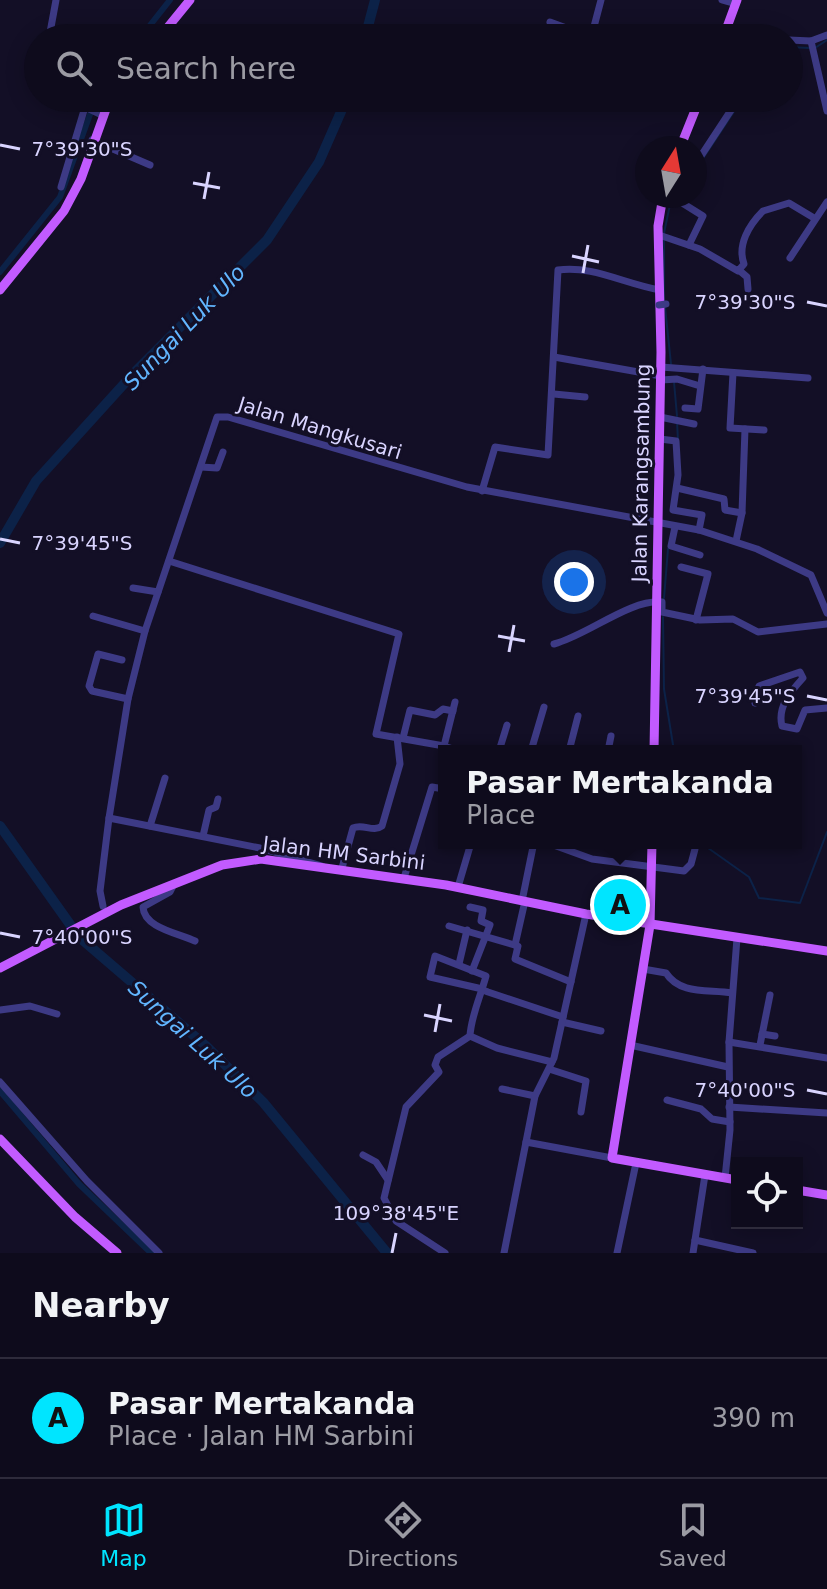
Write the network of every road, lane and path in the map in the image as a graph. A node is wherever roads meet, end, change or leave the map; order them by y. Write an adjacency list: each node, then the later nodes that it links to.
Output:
1 (56, 0): 7 (street)
2 (190, 0): 8 (main road)
3 (601, 0): 10 (street)
4 (722, 0): 5 (street)
5 (737, 2): 11 (main road)
6 (550, 22): 9 (street)
7 (52, 24)
8 (170, 24)
9 (556, 24)
10 (594, 24)
11 (728, 24)
12 (827, 35): 14 (street)
13 (803, 43): 14 (street)
14 (812, 45): 15 (street)
15 (827, 111)
16 (92, 112): 24 (street)
17 (93, 112): 21 (main road)
18 (694, 112): 20 (main road)
19 (730, 112): 22 (street)
20 (685, 136)
21 (92, 140): 23 (street); 34 (main road)
22 (707, 147)
23 (150, 165)
24 (61, 187)
25 (827, 202): 28 (street)
26 (663, 208): 29 (main road, Jalan Karangsambung)
27 (690, 208): 30 (street)
28 (814, 218): 31 (street); 32 (street)
29 (662, 236): 30 (street); 35 (main road, Jalan Karangsambung)
30 (689, 245): 32 (street)
31 (790, 258)
32 (740, 271): 33 (street)
33 (748, 289)
34 (0, 290)
35 (660, 290): 36 (street); 39 (main road, Jalan Karangsambung)
36 (554, 357): 39 (street); 42 (street)
37 (703, 369): 38 (street); 39 (street); 41 (street)
38 (733, 373): 40 (street); 47 (street)
39 (667, 374): 41 (street); 45 (main road, Jalan Karangsambung)
40 (808, 378)
41 (700, 386): 44 (street)
42 (554, 394): 43 (street); 53 (street)
43 (585, 397)
44 (685, 408)
45 (660, 417): 46 (street); 49 (main road, Jalan Karangsambung)
46 (694, 424)
47 (745, 429): 48 (street); 54 (street)
48 (764, 430)
49 (660, 439): 52 (street); 55 (main road, Jalan Karangsambung)
50 (223, 452): 51 (street)
51 (201, 467): 53 (street, Jalan Mangkusari); 59 (street, Jalan Mangkusari)
52 (677, 488): 54 (street); 56 (street)
53 (482, 491): 55 (street, Jalan Mangkusari)
54 (742, 513): 57 (street)
55 (669, 526): 56 (street, Jalan Mangkusari); 58 (street); 63 (main road, Jalan Karangsambung)
56 (699, 530): 57 (street, Jalan Mangkusari)
57 (736, 541): 64 (street, Jalan Mangkusari)
58 (700, 555)
59 (169, 561): 62 (street, Jalan Mangkusari); 80 (street)
60 (681, 567): 66 (street)
61 (133, 588): 62 (street)
62 (158, 592): 68 (street, Jalan Mangkusari)
63 (658, 601): 66 (street); 69 (street); 87 (main road, Jalan Karangsambung)
64 (827, 613)
65 (93, 616): 68 (street)
66 (696, 620): 67 (street)
67 (827, 624)
68 (145, 631): 71 (street, Jalan Mangkusari)
69 (554, 644)
70 (122, 660): 71 (street)
71 (128, 699): 91 (street, Jalan Mangkusari)
72 (455, 702): 76 (street)
73 (755, 703): 75 (street)
74 (544, 707): 84 (street)
75 (827, 708)
76 (453, 711): 80 (street); 82 (street)
77 (578, 716): 85 (street)
78 (507, 725): 83 (street)
79 (611, 736): 86 (street)
80 (400, 738): 81 (street); 101 (street)
81 (438, 745)
82 (444, 745)
83 (501, 745)
84 (533, 745)
85 (571, 745)
86 (609, 745)
87 (654, 745)
88 (165, 778): 92 (street)
89 (438, 788): 102 (street)
90 (218, 799): 93 (street)
91 (109, 818): 92 (street); 107 (street, Jalan Mangkusari)
92 (150, 826): 93 (street)
93 (203, 836): 100 (street)
94 (469, 849): 104 (street)
95 (533, 849): 105 (street)
96 (564, 849): 99 (street)
97 (652, 849): 99 (main road)
98 (695, 849): 99 (street)
99 (651, 865): 109 (main road)
100 (322, 866): 101 (main road, Jalan HM Sarbini); 103 (main road, Jalan HM Sarbini)
101 (342, 868): 102 (main road, Jalan HM Sarbini)
102 (404, 878): 104 (main road, Jalan HM Sarbini)
103 (174, 884): 107 (main road, Jalan HM Sarbini); 114 (street)
104 (458, 887): 105 (main road, Jalan HM Sarbini)
105 (524, 901): 108 (main road, Jalan HM Sarbini); 115 (street)
106 (470, 907): 112 (street)
107 (101, 910): 118 (main road, Jalan HM Sarbini)
108 (586, 914): 109 (main road, Jalan HM Sarbini); 121 (street)
109 (650, 925): 113 (main road, Jalan HM Sarbini); 119 (main road)
110 (449, 926): 111 (street)
111 (467, 930): 112 (street); 117 (street)
112 (485, 934): 115 (street); 120 (street)
113 (737, 938): 116 (main road, Jalan HM Sarbini); 123 (street)
114 (195, 941)
115 (515, 945): 121 (street)
116 (827, 951)
117 (459, 964): 120 (street); 122 (street)
118 (0, 968)
119 (643, 969): 123 (street); 133 (main road)
120 (472, 971): 122 (street)
121 (571, 982): 127 (street)
122 (483, 989): 127 (street); 130 (street)
123 (732, 993): 132 (street)
124 (770, 995): 129 (street)
125 (0, 1010): 126 (street)
126 (57, 1014)
127 (563, 1019): 128 (street); 136 (street)
128 (601, 1031)
129 (762, 1034): 131 (street); 134 (street)
130 (470, 1036): 136 (street); 154 (street)
131 (775, 1036)
132 (729, 1042): 134 (street); 137 (street)
133 (630, 1045): 137 (street); 149 (main road)
134 (760, 1045): 135 (street)
135 (827, 1058)
136 (551, 1066): 140 (street); 143 (street)
137 (728, 1067): 142 (street)
138 (0, 1082): 159 (street)
139 (502, 1089): 140 (street)
140 (535, 1096): 147 (street)
141 (667, 1100): 145 (street)
142 (729, 1107): 144 (street); 145 (street)
143 (581, 1112)
144 (827, 1113)
145 (730, 1122): 152 (street)
146 (0, 1139): 158 (main road)
147 (526, 1142): 149 (street); 161 (street)
148 (363, 1155): 154 (street)
149 (612, 1158): 150 (main road)
150 (636, 1163): 151 (main road); 162 (street)
151 (705, 1175): 152 (main road); 157 (street)
152 (725, 1178): 153 (main road)
153 (731, 1179)
154 (388, 1180): 160 (street)
155 (803, 1191): 156 (main road)
156 (827, 1195)
157 (695, 1240): 163 (street); 164 (street)
158 (117, 1253)
159 (159, 1253)
160 (445, 1253)
161 (504, 1253)
162 (617, 1253)
163 (693, 1253)
164 (753, 1253)

